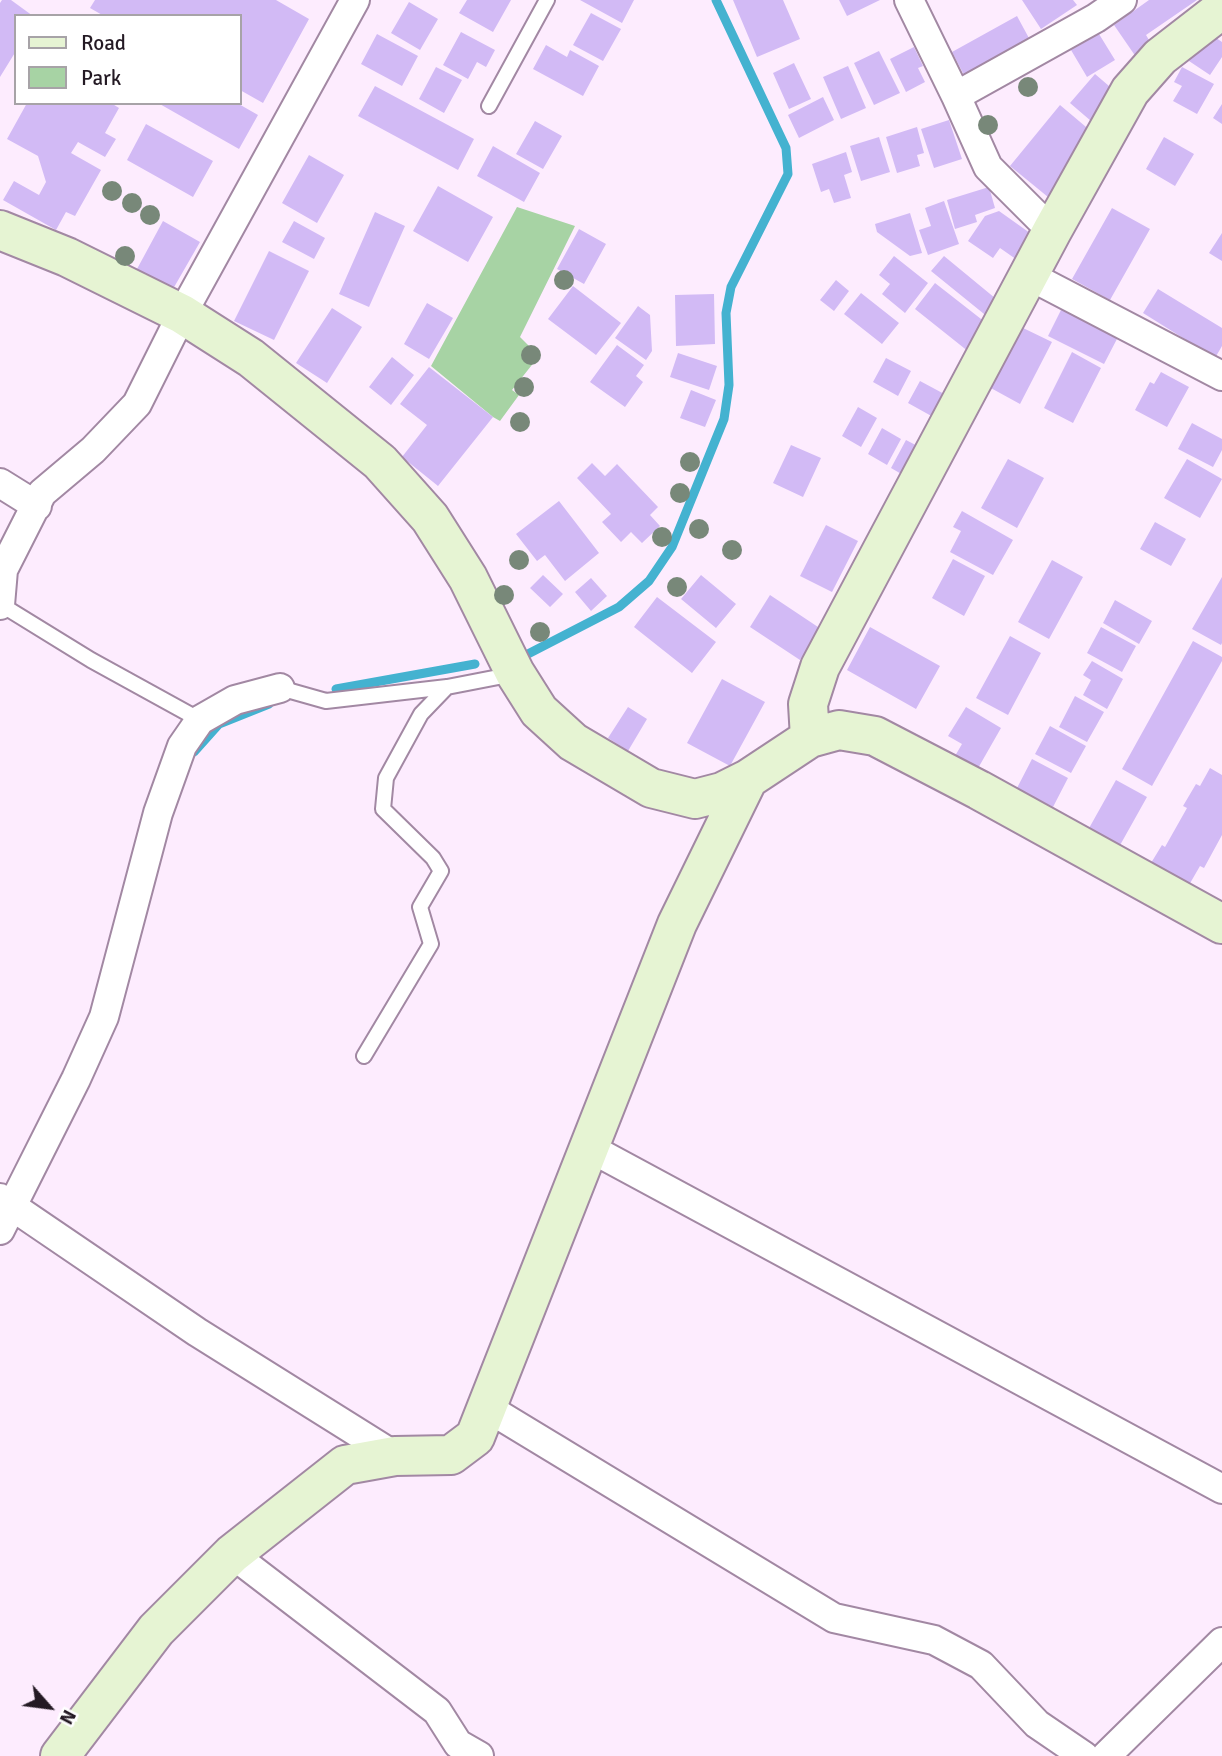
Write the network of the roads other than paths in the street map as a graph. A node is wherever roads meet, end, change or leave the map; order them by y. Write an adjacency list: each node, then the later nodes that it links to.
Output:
1 (355, 0): 11 (street)
2 (547, 0): 7 (lane)
3 (909, 0): 6 (street)
4 (1122, 0): 6 (street)
5 (1222, 9): 9 (street)
6 (956, 96): 9 (street)
7 (489, 106)
8 (0, 230): 11 (street)
9 (1052, 231): 10 (street)
10 (1030, 276): 12 (street); 20 (street)
11 (182, 314): 14 (street); 16 (street)
12 (1222, 376)
13 (0, 483): 14 (street)
14 (37, 506): 15 (street)
15 (0, 604): 19 (lane)
16 (516, 673): 17 (lane); 21 (street)
17 (446, 687): 18 (lane); 23 (lane)
18 (281, 688): 19 (street)
19 (200, 720): 25 (street)
20 (810, 738): 21 (street); 22 (street)
21 (748, 779): 24 (street)
22 (1222, 924)
23 (364, 1056)
24 (588, 1147): 26 (street); 28 (street)
25 (4, 1212): 27 (street)
26 (486, 1407): 27 (street); 33 (street)
27 (395, 1456): 29 (street)
28 (1222, 1489)
29 (232, 1554): 31 (street); 32 (street)
30 (1222, 1642): 34 (street)
31 (60, 1756)
32 (479, 1756)
33 (1084, 1756)
34 (1106, 1756)

